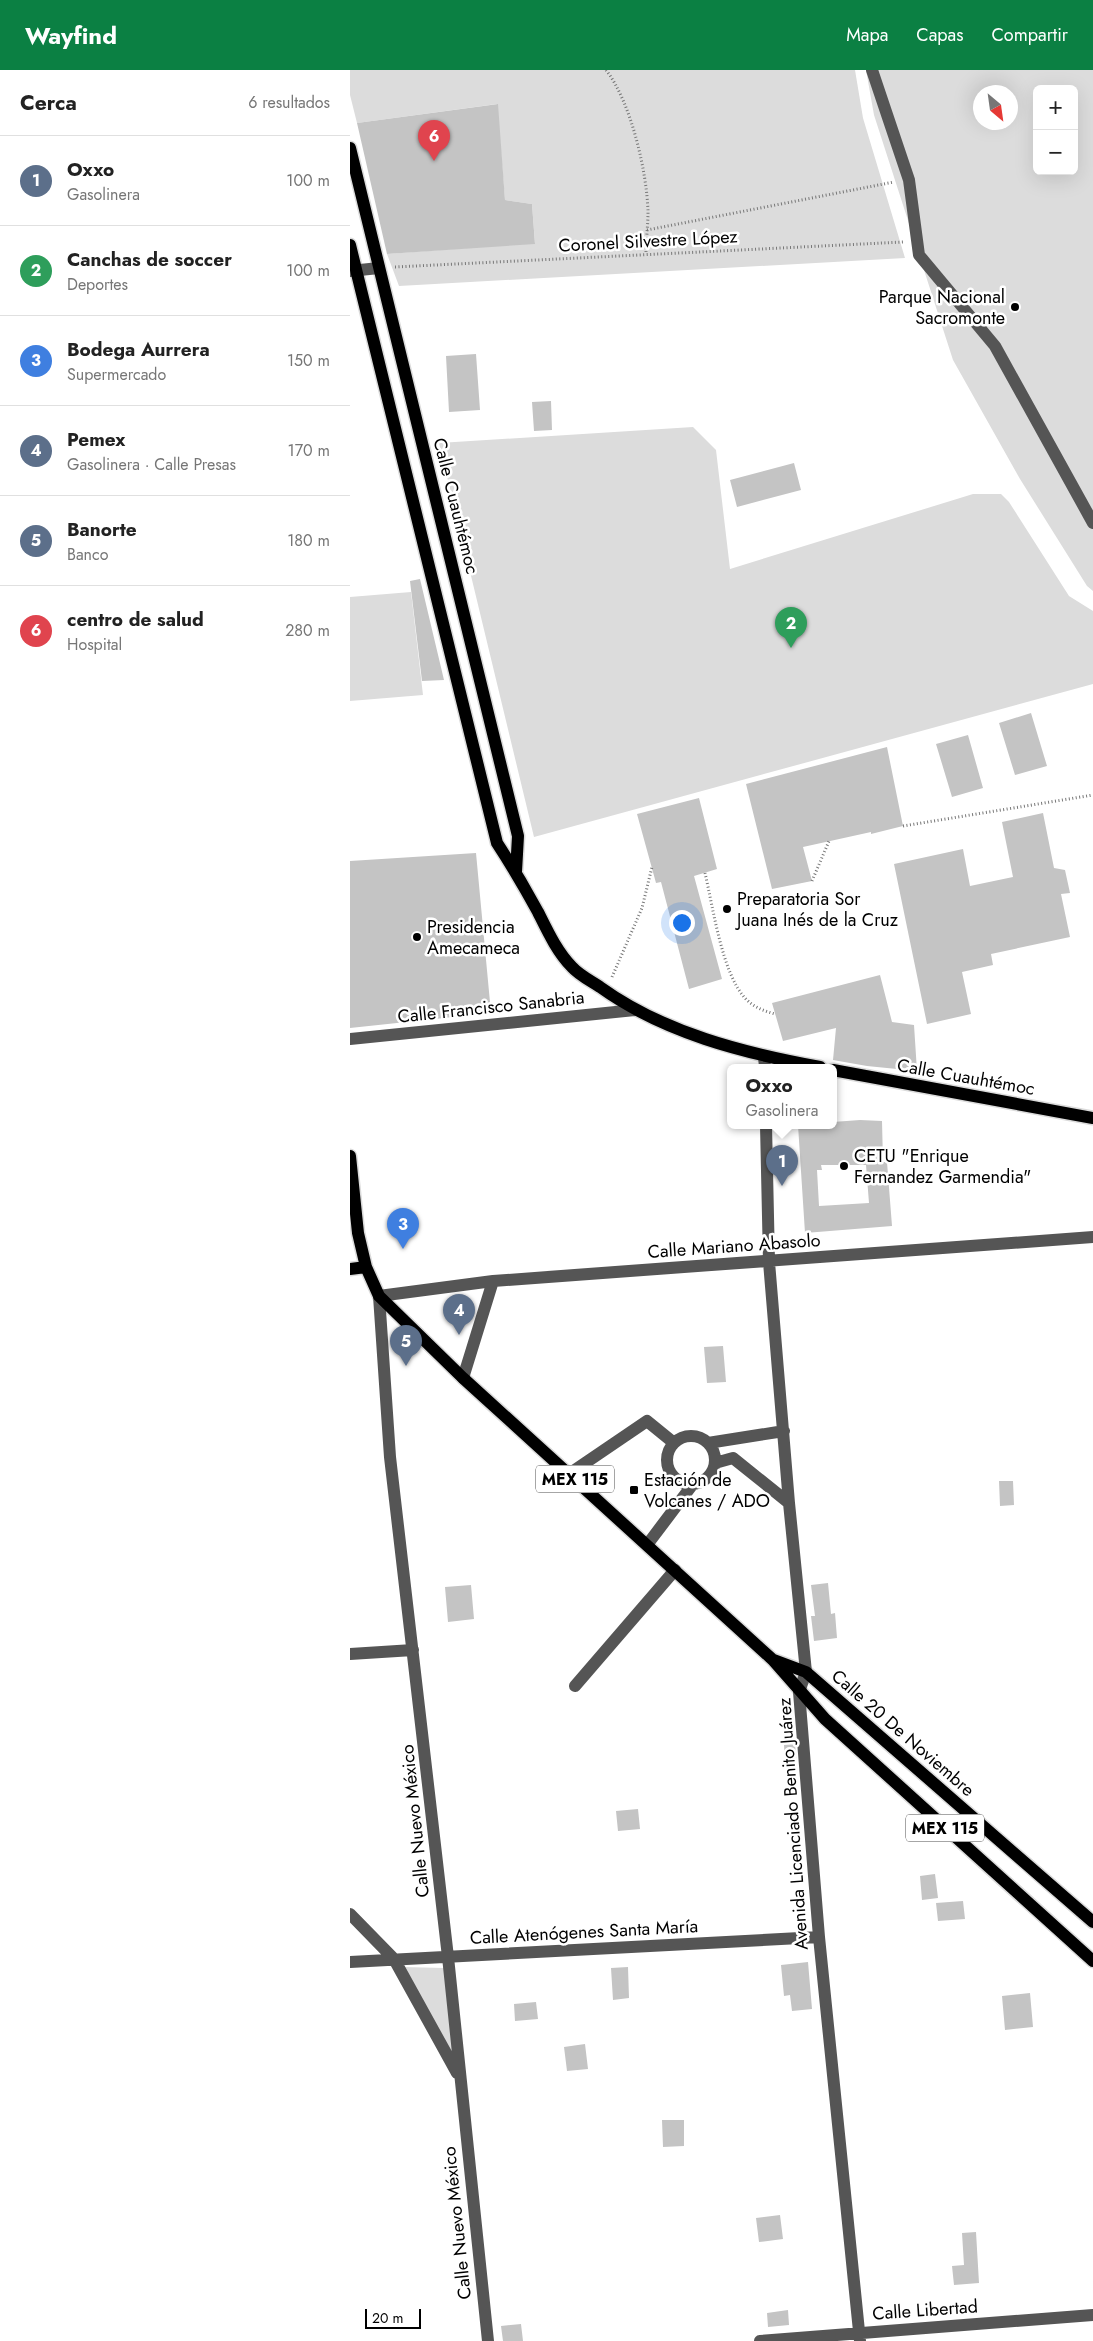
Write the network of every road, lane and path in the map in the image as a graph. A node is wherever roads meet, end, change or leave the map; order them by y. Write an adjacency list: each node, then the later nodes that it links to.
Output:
1 (606, 70): 5 (path)
2 (872, 70): 4 (street)
3 (350, 148): 9 (main road, Calle Cuauhtémoc)
4 (909, 180): 5 (path); 6 (street)
5 (647, 230): 8 (path)
6 (919, 242): 8 (path, Coronel Silvestre López); 13 (street)
7 (350, 245): 10 (main road)
8 (646, 254): 9 (path, Coronel Silvestre López)
9 (379, 268): 10 (street); 11 (main road, Calle Cuauhtémoc)
10 (353, 270): 12 (main road)
11 (426, 458): 12 (main road); 14 (main road, Calle Cuauhtémoc)
12 (404, 464): 15 (main road)
13 (1093, 523)
14 (474, 653): 15 (main road); 20 (main road, Calle Cuauhtémoc)
15 (452, 660): 20 (main road)
16 (1093, 795): 17 (path)
17 (903, 826)
18 (829, 841): 22 (path)
19 (652, 867): 23 (path)
20 (516, 872): 23 (main road)
21 (705, 873): 25 (path)
22 (812, 881)
23 (606, 991): 24 (main road)
24 (635, 1010): 26 (street, Calle Francisco Sanabria); 27 (main road)
25 (775, 1014)
26 (350, 1039)
27 (764, 1062): 28 (main road)
28 (786, 1064)
29 (837, 1071): 30 (main road, Calle Cuauhtémoc)
30 (1093, 1118)
31 (766, 1129): 34 (street, Avenida Licenciado Benito Juárez)
32 (350, 1156): 35 (main road, MEX 115)
33 (1093, 1237): 34 (street, Calle Mariano Abasolo)
34 (769, 1262): 37 (street, Calle Mariano Abasolo); 40 (street, Avenida Licenciado Benito Juárez)
35 (366, 1267): 36 (main road); 38 (main road, Calle 20 De Noviembre / MEX 115)
36 (350, 1269)
37 (494, 1281): 38 (street, Calle Mariano Abasolo); 39 (street)
38 (379, 1296): 39 (main road, Calle 20 De Noviembre / MEX 115); 49 (street, Calle Nuevo México)
39 (463, 1378): 44 (main road, Calle 20 De Noviembre / MEX 115)
40 (784, 1430): 42 (street); 46 (street, Avenida Licenciado Benito Juárez)
41 (674, 1443): 42 (street); 44 (street); 45 (street)
42 (708, 1443): 43 (street)
43 (715, 1463): 45 (street); 46 (street)
44 (569, 1474): 47 (main road, Calle 20 De Noviembre / MEX 115)
45 (693, 1484): 47 (street)
46 (789, 1503): 52 (street, Avenida Licenciado Benito Juárez)
47 (647, 1545): 48 (main road, Calle 20 De Noviembre / MEX 115)
48 (674, 1570): 51 (main road, Calle 20 De Noviembre / MEX 115); 53 (street)
49 (413, 1650): 50 (street); 58 (street, Calle Nuevo México)
50 (350, 1654)
51 (773, 1660): 52 (main road, Calle 20 De Noviembre / MEX 115); 54 (main road, Calle 20 De Noviembre / MEX 115)
52 (806, 1672): 54 (street, Avenida Licenciado Benito Juárez); 56 (main road, Calle 20 De Noviembre / MEX 115)
53 (575, 1686)
54 (799, 1692): 57 (street, Avenida Licenciado Benito Juárez); 60 (main road, Calle 20 De Noviembre / MEX 115)
55 (350, 1914): 59 (street)
56 (1093, 1922)
57 (819, 1937): 58 (street, Calle Atenógenes Santa María); 64 (street, Avenida Licenciado Benito Juárez)
58 (448, 1957): 59 (street, Calle Atenógenes Santa María); 62 (street, Calle Nuevo México)
59 (394, 1959): 61 (street, Calle Atenógenes Santa María); 62 (street)
60 (1093, 1961)
61 (350, 1962)
62 (459, 2077): 65 (street, Calle Nuevo México)
63 (1093, 2315): 64 (street, Calle Libertad)
64 (860, 2337): 66 (street, Calle Libertad)
65 (488, 2341)
66 (760, 2341)

